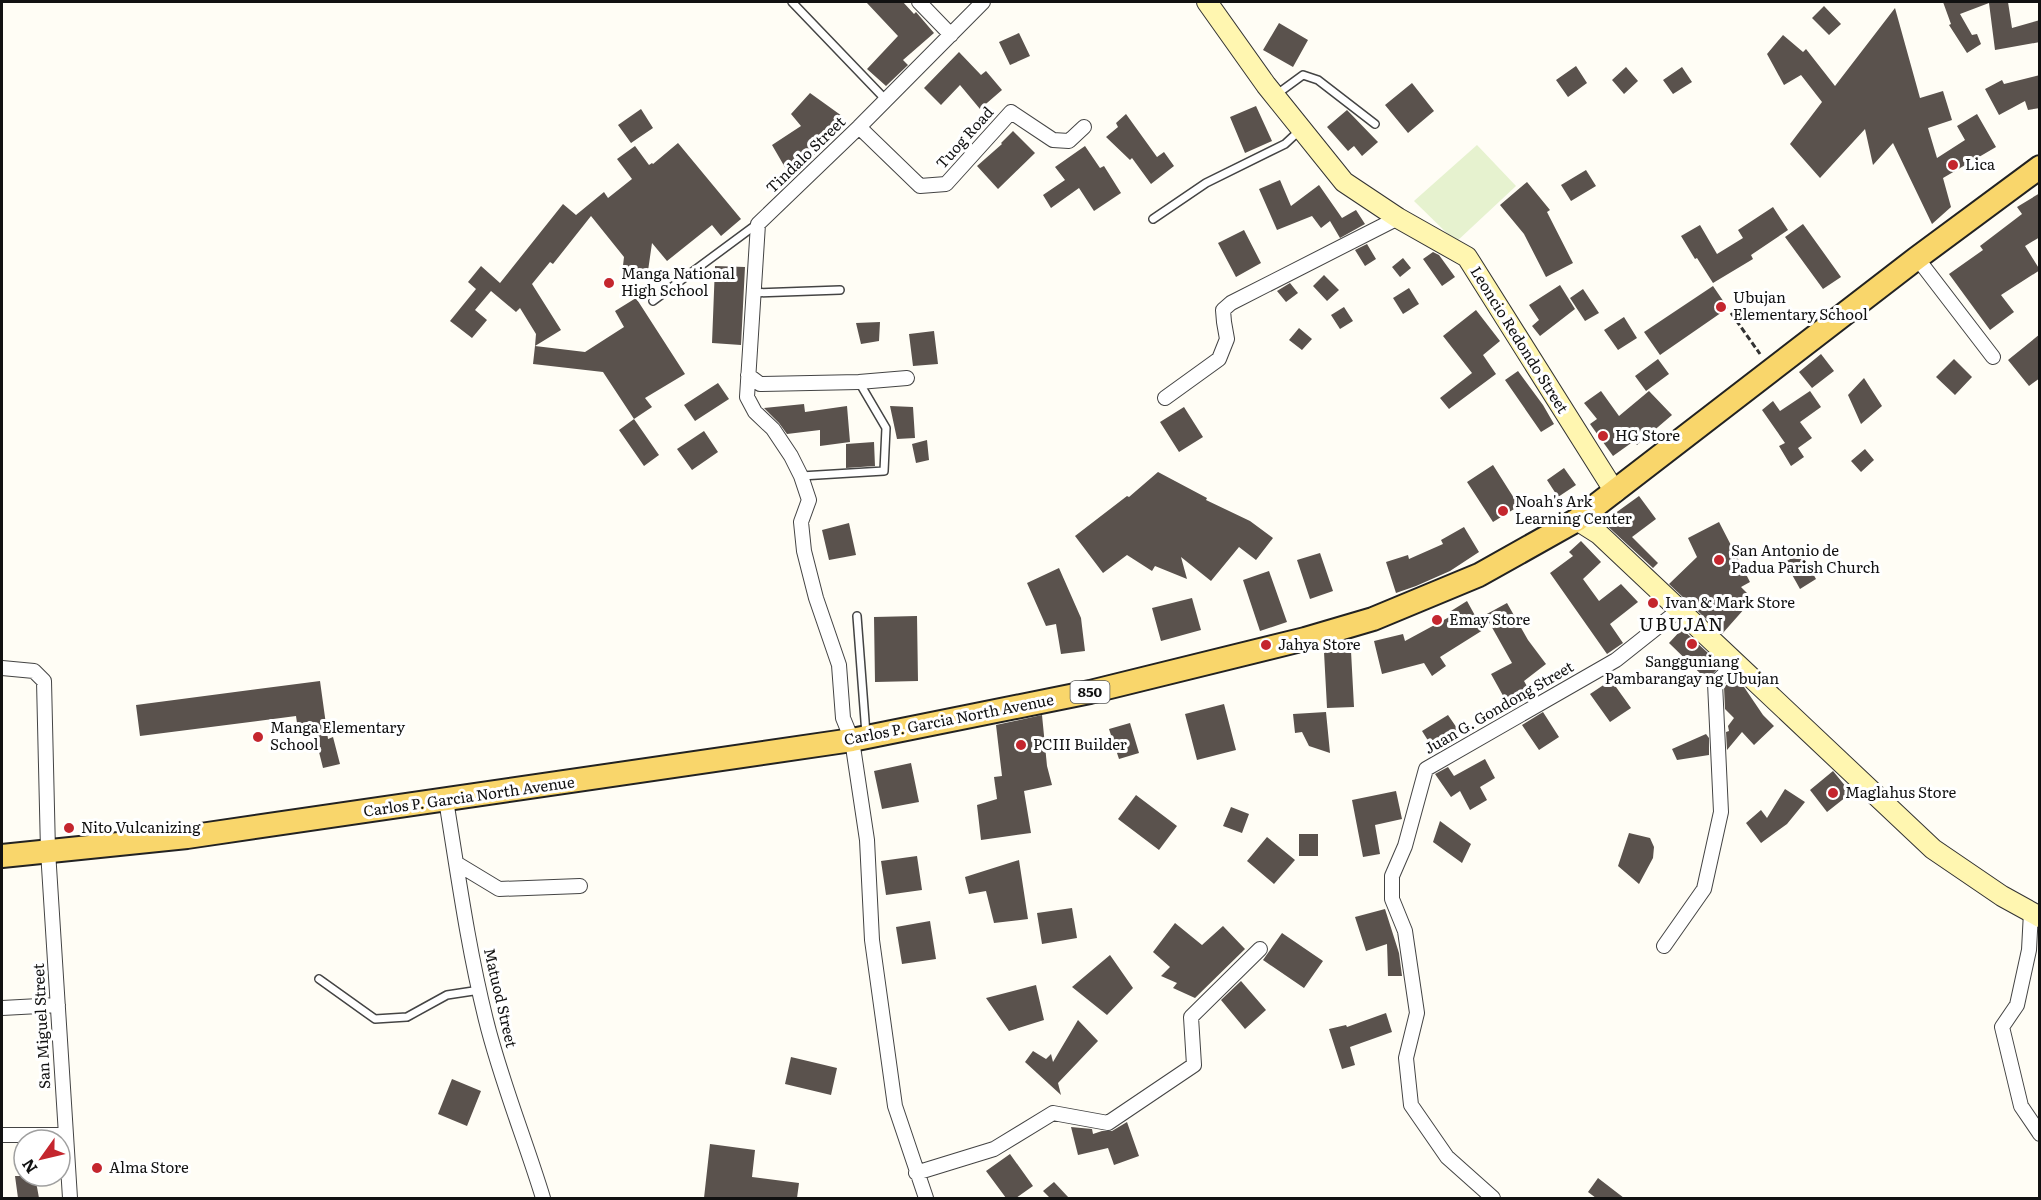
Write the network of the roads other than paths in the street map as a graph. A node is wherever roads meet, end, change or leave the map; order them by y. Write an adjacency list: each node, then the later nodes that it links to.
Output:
1 (792, 2): 7 (lane)
2 (919, 2): 5 (street)
3 (983, 2): 5 (street, Tindalo Street)
4 (1207, 2): 6 (street, Leoncio Redondo Street)
5 (951, 35): 7 (street, Tindalo Street)
6 (1275, 95): 8 (lane); 11 (street, Leoncio Redondo Street)
7 (886, 100): 9 (street, Tindalo Street)
8 (1375, 124)
9 (859, 127): 10 (street, Tuog Road); 15 (street, Tindalo Street)
10 (1084, 127)
11 (1302, 129): 13 (street, Leoncio Redondo Street); 14 (lane)
12 (2040, 167): 16 (main road, Carlos P. Garcia North Avenue / 850)
13 (1398, 218): 24 (street); 26 (street, Leoncio Redondo Street)
14 (1153, 219)
15 (758, 224): 18 (street); 19 (lane)
16 (1917, 258): 20 (street); 26 (main road, Carlos P. Garcia North Avenue / 850)
17 (840, 290): 18 (lane)
18 (752, 293): 21 (street)
19 (653, 301)
20 (1993, 357)
21 (748, 375): 23 (street); 25 (street)
22 (907, 378): 23 (street)
23 (859, 382): 25 (lane)
24 (1165, 398)
25 (801, 476): 32 (street)
26 (1615, 492): 27 (main road, Carlos P. Garcia North Avenue / 850)
27 (1577, 520): 28 (street); 32 (main road, Carlos P. Garcia North Avenue / 850)
28 (1679, 610): 30 (street); 50 (street, Juan G. Gondong Street)
29 (857, 616): 32 (lane)
30 (1736, 663): 38 (street); 39 (street)
31 (2, 668): 34 (street, San Miguel Street)
32 (859, 738): 33 (main road, Carlos P. Garcia North Avenue / 850); 47 (street)
33 (446, 800): 34 (main road, Carlos P. Garcia North Avenue / 850); 36 (street, Matuod Street)
34 (48, 851): 35 (main road, Carlos P. Garcia North Avenue / 850); 43 (street, San Miguel Street)
35 (2, 855)
36 (456, 863): 37 (street); 42 (street, Matuod Street)
37 (580, 886)
38 (2035, 915): 46 (street)
39 (1664, 946)
40 (1260, 949): 47 (street)
41 (319, 979): 42 (lane)
42 (480, 990): 48 (street, Matuod Street)
43 (58, 1005): 44 (street); 45 (street, San Miguel Street)
44 (2, 1008)
45 (65, 1128)
46 (2040, 1134)
47 (916, 1173): 49 (street)
48 (543, 1198)
49 (926, 1198)
50 (1492, 1198)

